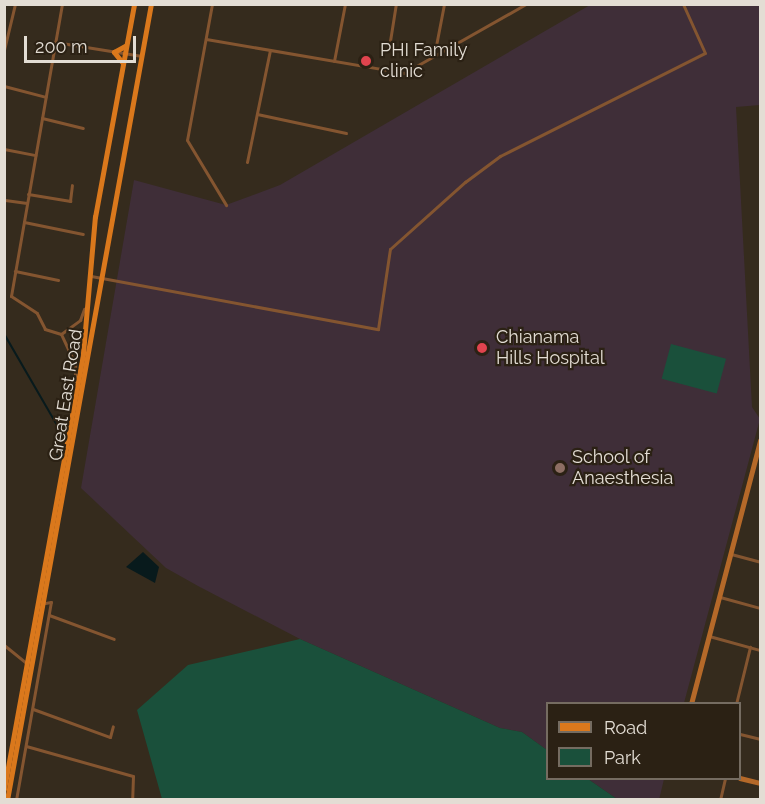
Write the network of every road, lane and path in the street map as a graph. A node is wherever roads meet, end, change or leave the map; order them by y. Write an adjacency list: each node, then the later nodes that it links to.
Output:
1 (15, 4): 12 (street)
2 (62, 4): 15 (street)
3 (134, 4): 16 (main road, Great East Road)
4 (151, 4): 21 (main road, Great East Road)
5 (212, 4): 13 (street)
6 (345, 4): 23 (street)
7 (396, 4): 14 (street)
8 (444, 4): 22 (street)
9 (526, 4): 22 (street)
10 (683, 4): 43 (street)
11 (4, 21): 12 (street)
12 (12, 23): 17 (street)
13 (206, 39): 18 (street); 38 (street)
14 (390, 41)
15 (55, 42): 19 (street); 26 (street)
16 (127, 44): 19 (main road); 20 (main road, Great East Road)
17 (4, 50)
18 (270, 50): 23 (street); 27 (street)
19 (114, 52): 20 (street); 24 (main road)
20 (125, 54): 21 (street); 24 (main road, Great East Road)
21 (142, 56): 43 (main road, Great East Road)
22 (434, 56): 23 (street)
23 (334, 61)
24 (123, 64): 42 (main road, Great East Road)
25 (4, 86): 26 (street)
26 (46, 98): 28 (street)
27 (257, 114): 30 (street); 33 (street)
28 (42, 118): 29 (street); 32 (street)
29 (83, 128)
30 (346, 133)
31 (4, 149): 32 (street)
32 (35, 155): 35 (street)
33 (247, 162)
34 (72, 185): 35 (street)
35 (28, 194): 37 (street)
36 (5, 200): 37 (street)
37 (27, 203): 39 (street)
38 (226, 205)
39 (24, 222): 40 (street); 41 (street)
40 (83, 234)
41 (15, 271): 44 (street); 46 (street)
42 (91, 276): 43 (street); 45 (main road, Great East Road)
43 (101, 278): 52 (main road, Great East Road)
44 (58, 280)
45 (90, 285): 46 (street); 47 (main road, Great East Road)
46 (61, 334): 47 (street)
47 (72, 416): 60 (main road, Great East Road)
48 (760, 441): 49 (street)
49 (731, 554): 50 (street); 51 (street)
50 (760, 562)
51 (720, 597): 53 (street); 55 (street)
52 (45, 603): 54 (street); 71 (main road, Great East Road)
53 (760, 608)
54 (49, 615): 56 (street); 63 (street)
55 (709, 636): 58 (street); 61 (street)
56 (114, 639)
57 (4, 645): 60 (street)
58 (750, 647): 59 (street); 62 (street)
59 (760, 650)
60 (27, 664): 71 (main road, Great East Road)
61 (692, 702)
62 (736, 702)
63 (33, 709): 64 (street); 67 (street)
64 (113, 726)
65 (741, 734): 66 (street)
66 (760, 739)
67 (26, 746): 73 (street); 74 (street)
68 (741, 778): 70 (street)
69 (725, 780): 75 (street)
70 (760, 783)
71 (7, 789): 72 (main road, Great East Road)
72 (8, 800)
73 (16, 800)
74 (132, 800)
75 (720, 800)

